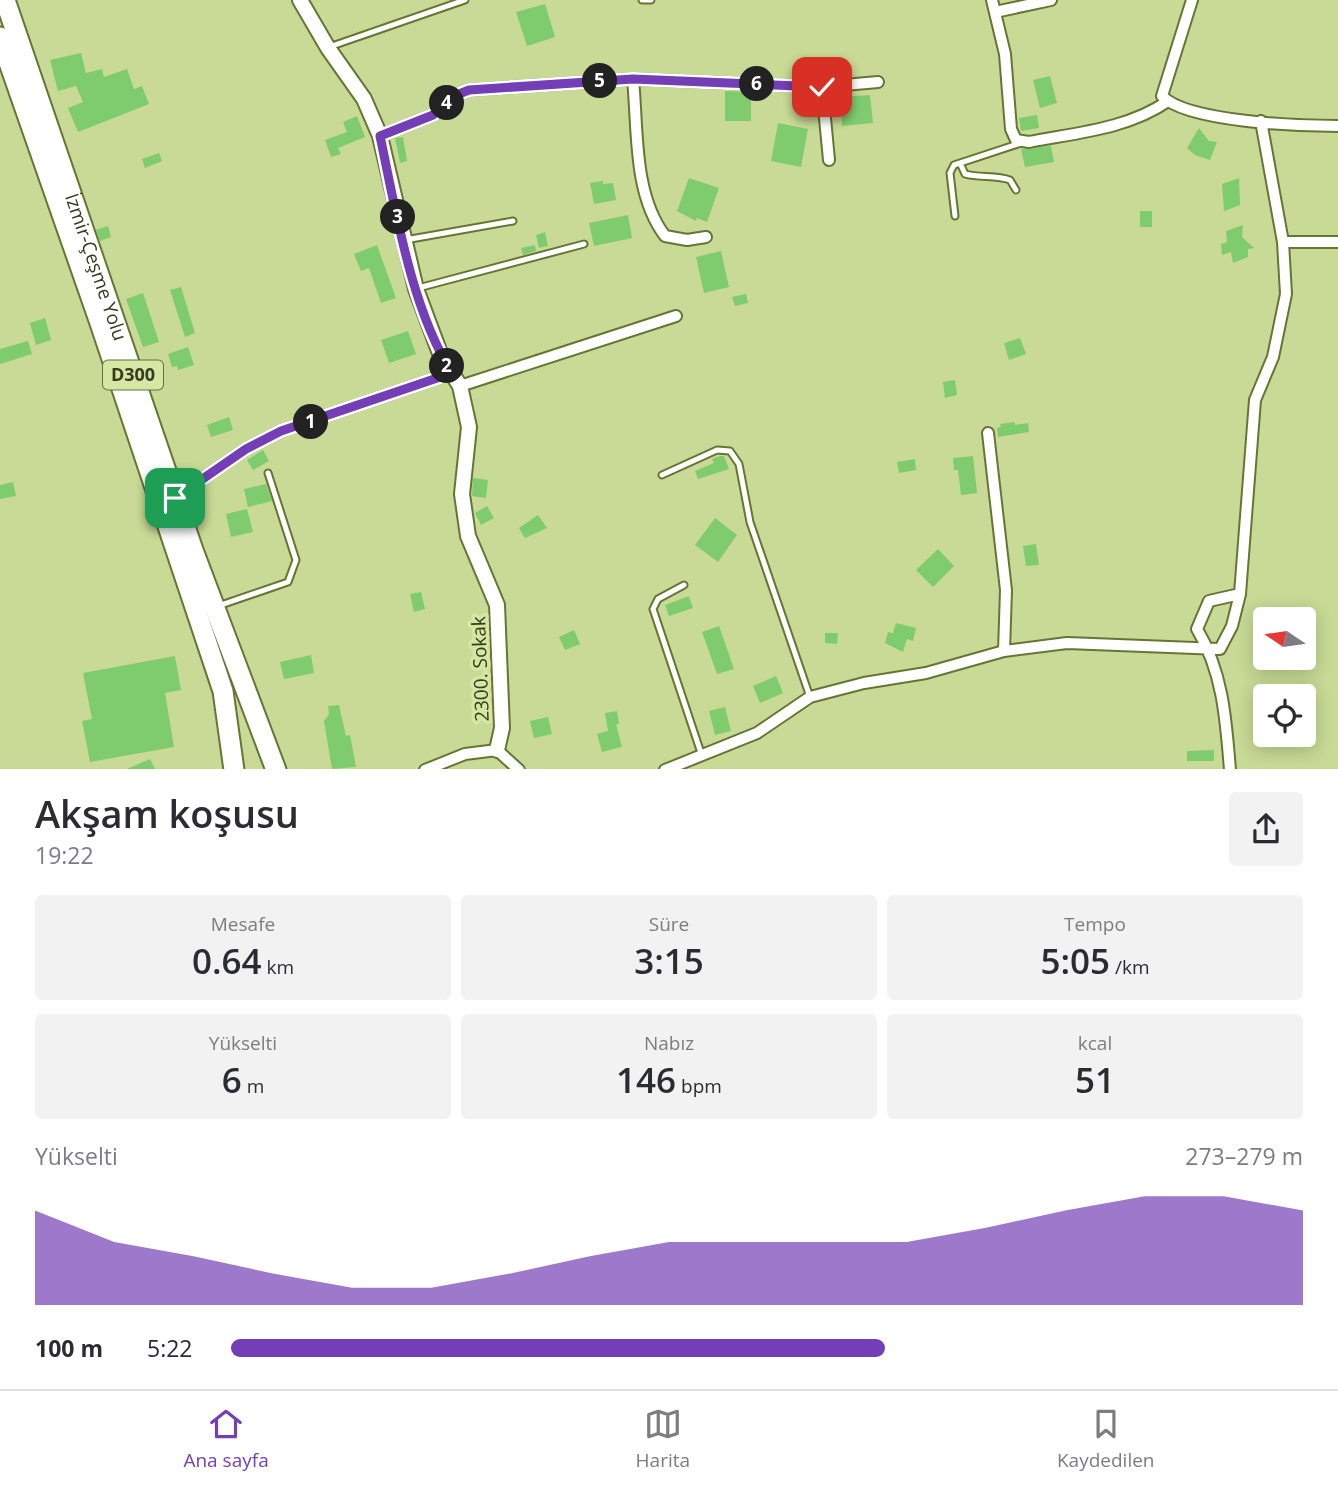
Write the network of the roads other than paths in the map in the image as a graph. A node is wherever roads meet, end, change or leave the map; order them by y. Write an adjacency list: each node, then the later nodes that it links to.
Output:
1 (5, 0): 37 (highway, İzmir-Çeşme Yolu / D300)
2 (300, 0): 11 (street, 2300. Sokak)
3 (465, 0): 11 (lane)
4 (642, 0): 5 (lane)
5 (651, 0)
6 (992, 0): 9 (street)
7 (1051, 0): 9 (street)
8 (1192, 0): 15 (street)
9 (995, 12): 19 (street)
10 (0, 37): 46 (highway, İzmir-Çeşme Yolu / D300)
11 (328, 48): 18 (street, 2300. Sokak)
12 (633, 79): 14 (street); 18 (street); 25 (street)
13 (878, 82): 14 (street)
14 (822, 87): 20 (street)
15 (1165, 99): 16 (street); 19 (street)
16 (1261, 121): 17 (street); 27 (street)
17 (1338, 126)
18 (380, 136): 26 (street, 2300. Sokak)
19 (1022, 142): 21 (lane)
20 (828, 160)
21 (960, 163): 22 (lane); 23 (lane)
22 (1016, 190)
23 (955, 216)
24 (513, 221): 26 (lane)
25 (706, 236)
26 (404, 240): 30 (street, 2300. Sokak)
27 (1283, 242): 28 (street); 39 (street)
28 (1338, 242)
29 (584, 244): 30 (lane)
30 (416, 289): 32 (street, 2300. Sokak)
31 (676, 316): 33 (street)
32 (452, 373): 33 (street, 2300. Sokak); 37 (street)
33 (460, 386): 44 (street, 2300. Sokak)
34 (988, 433): 42 (street)
35 (268, 473): 40 (lane)
36 (662, 475): 43 (lane)
37 (175, 498): 40 (highway, İzmir-Çeşme Yolu / D300)
38 (684, 585): 45 (lane)
39 (1240, 594): 41 (street); 41 (street)
40 (215, 607): 47 (highway, İzmir-Çeşme Yolu / D300)
41 (1209, 648): 42 (street); 51 (street)
42 (1004, 651): 43 (street)
43 (810, 698): 45 (street)
44 (497, 750): 48 (street); 49 (street)
45 (701, 753): 50 (street)
46 (234, 769)
47 (276, 769)
48 (425, 769)
49 (519, 769)
50 (665, 769)
51 (1230, 769)

